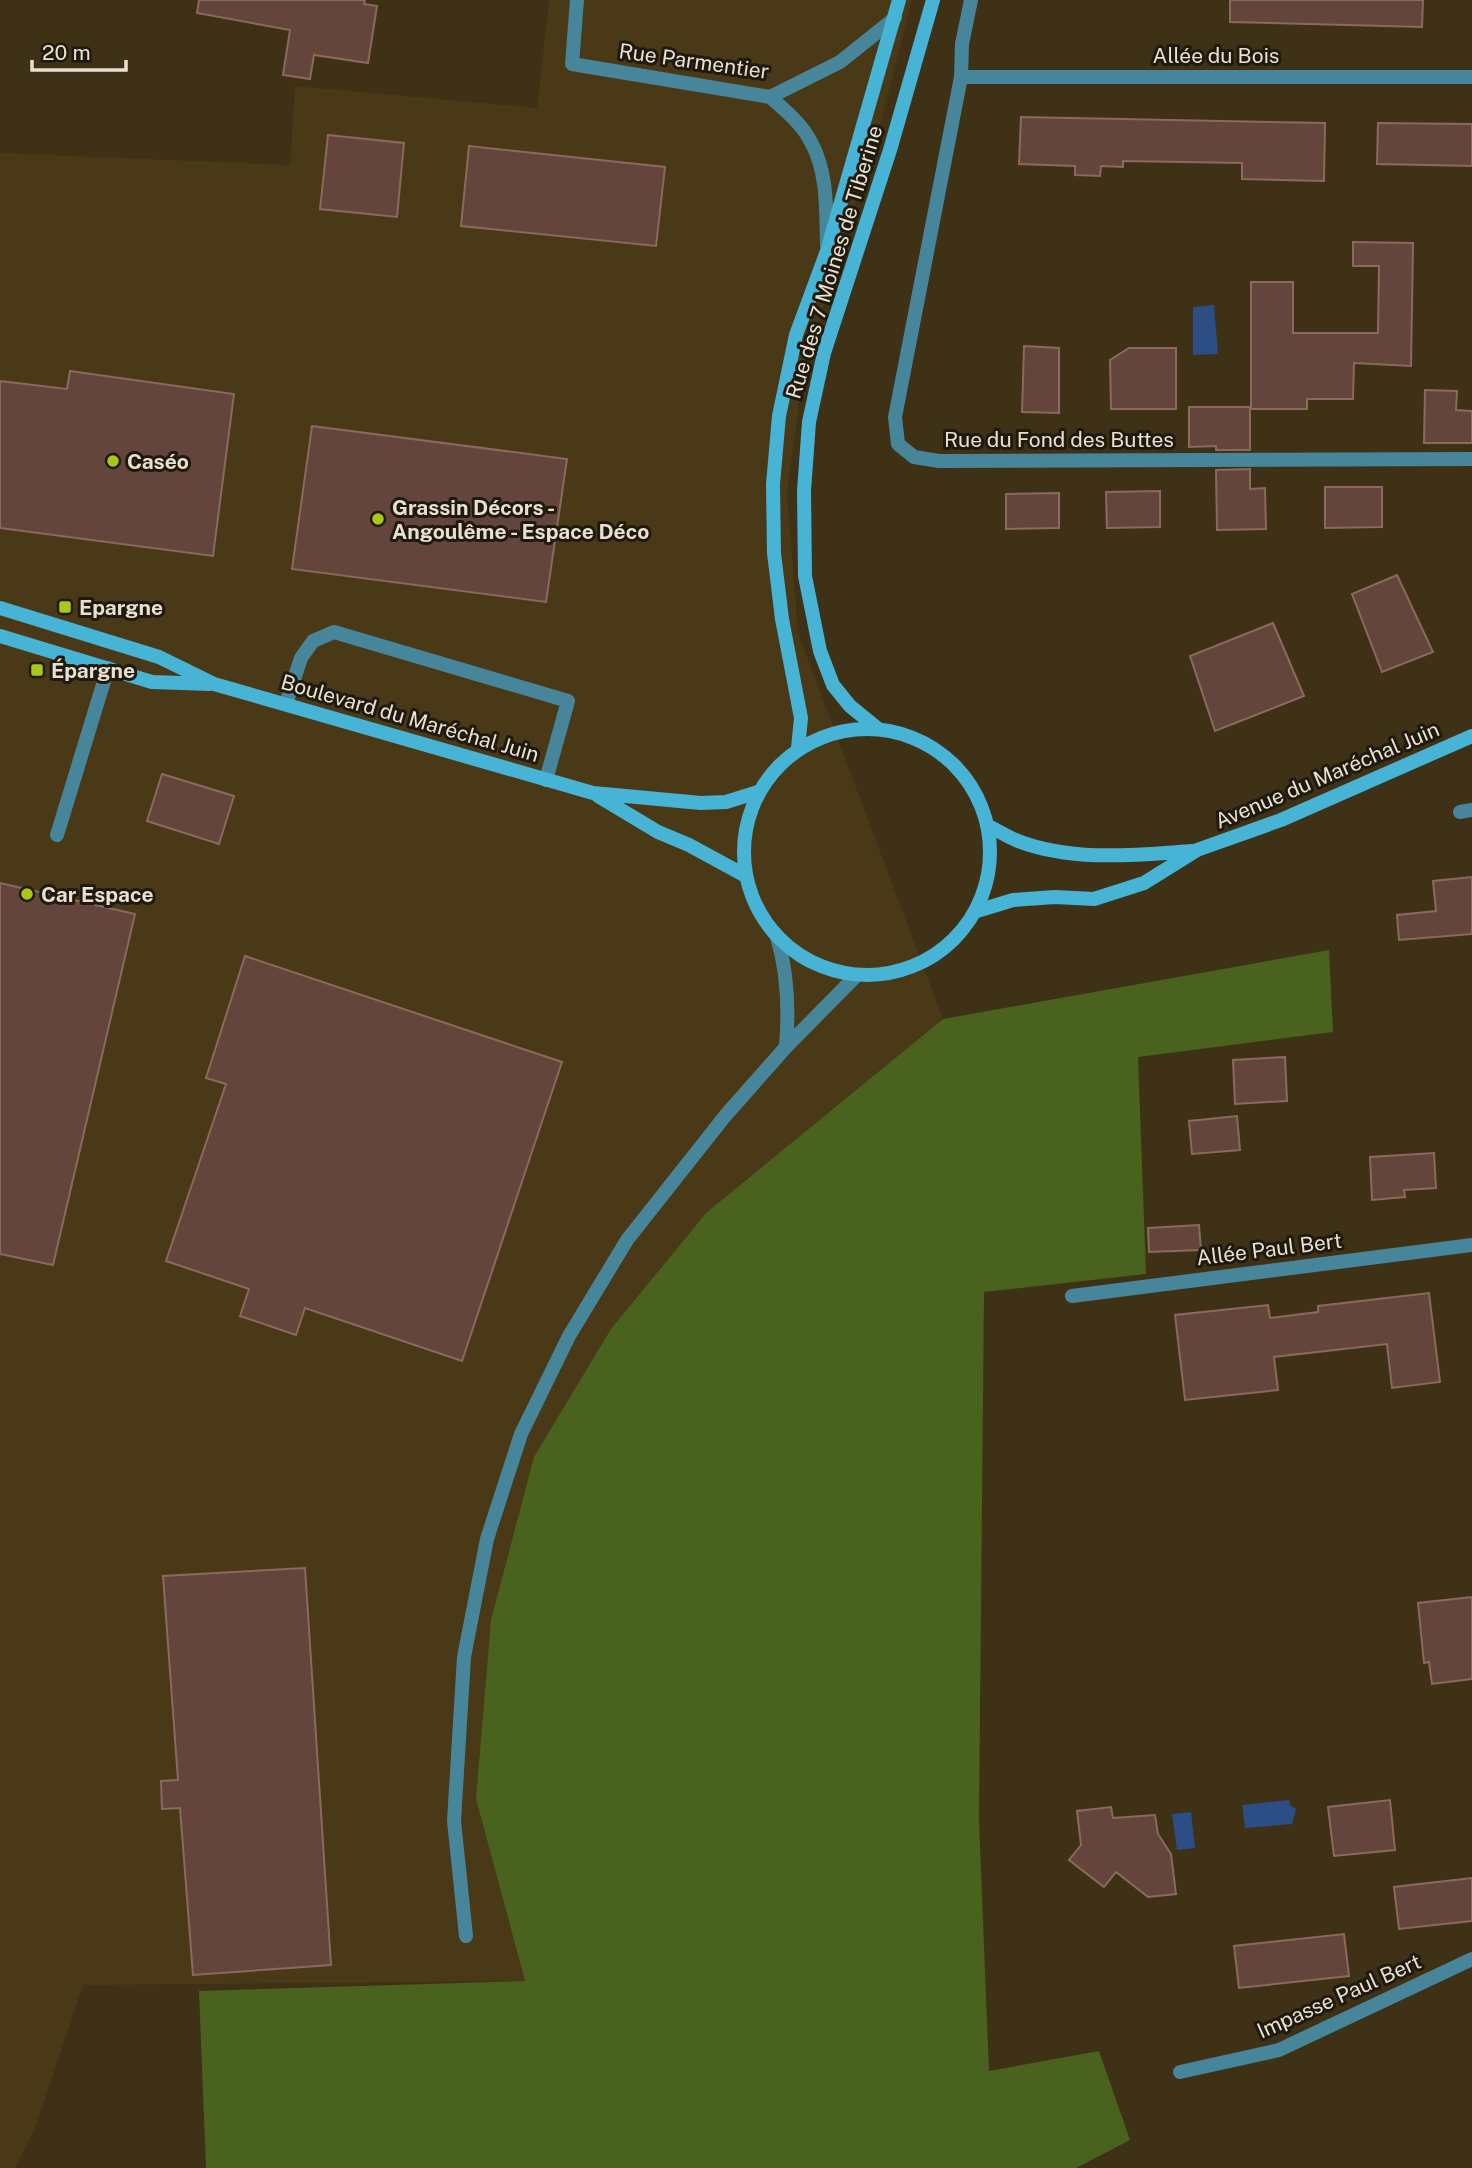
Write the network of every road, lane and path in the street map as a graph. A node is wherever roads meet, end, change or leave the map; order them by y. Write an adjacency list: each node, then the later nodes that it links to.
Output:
1 (577, 0): 8 (street, Rue Parmentier)
2 (899, 0): 5 (main road, Rue des 7 Moines de Tiberine)
3 (933, 0): 16 (main road, Rue des 7 Moines de Tiberine)
4 (971, 0): 6 (street, Rue du Fond des Buttes)
5 (895, 18): 8 (street, Rue Parmentier); 9 (main road, Rue des 7 Moines de Tiberine)
6 (961, 77): 7 (street, Allée du Bois); 10 (street, Rue du Fond des Buttes)
7 (1472, 77)
8 (770, 97): 9 (street)
9 (827, 251): 18 (main road, Rue des 7 Moines de Tiberine)
10 (1472, 459)
11 (0, 608): 14 (main road)
12 (0, 636): 13 (main road)
13 (108, 668): 14 (main road); 23 (street)
14 (214, 684): 15 (main road, Boulevard du Maréchal Juin)
15 (286, 704): 19 (main road, Boulevard du Maréchal Juin); 19 (street)
16 (877, 728): 18 (main road); 22 (main road)
17 (1472, 736): 24 (main road, Avenue du Maréchal Juin)
18 (798, 748): 20 (main road)
19 (546, 780): 21 (main road, Boulevard du Maréchal Juin)
20 (758, 792): 21 (main road, Boulevard du Maréchal Juin); 25 (main road)
21 (593, 793): 25 (main road, Boulevard du Maréchal Juin)
22 (989, 826): 24 (main road, Avenue du Maréchal Juin); 26 (main road)
23 (57, 835)
24 (1197, 850): 26 (main road, Avenue du Maréchal Juin)
25 (746, 876): 27 (main road)
26 (977, 911): 28 (main road)
27 (777, 937): 28 (main road); 29 (street)
28 (856, 976): 29 (street)
29 (786, 1047): 32 (street)
30 (1472, 1245): 31 (street, Allée Paul Bert)
31 (1072, 1296)
32 (466, 1936)
33 (1472, 1959): 34 (street, Impasse Paul Bert)
34 (1180, 2072)

